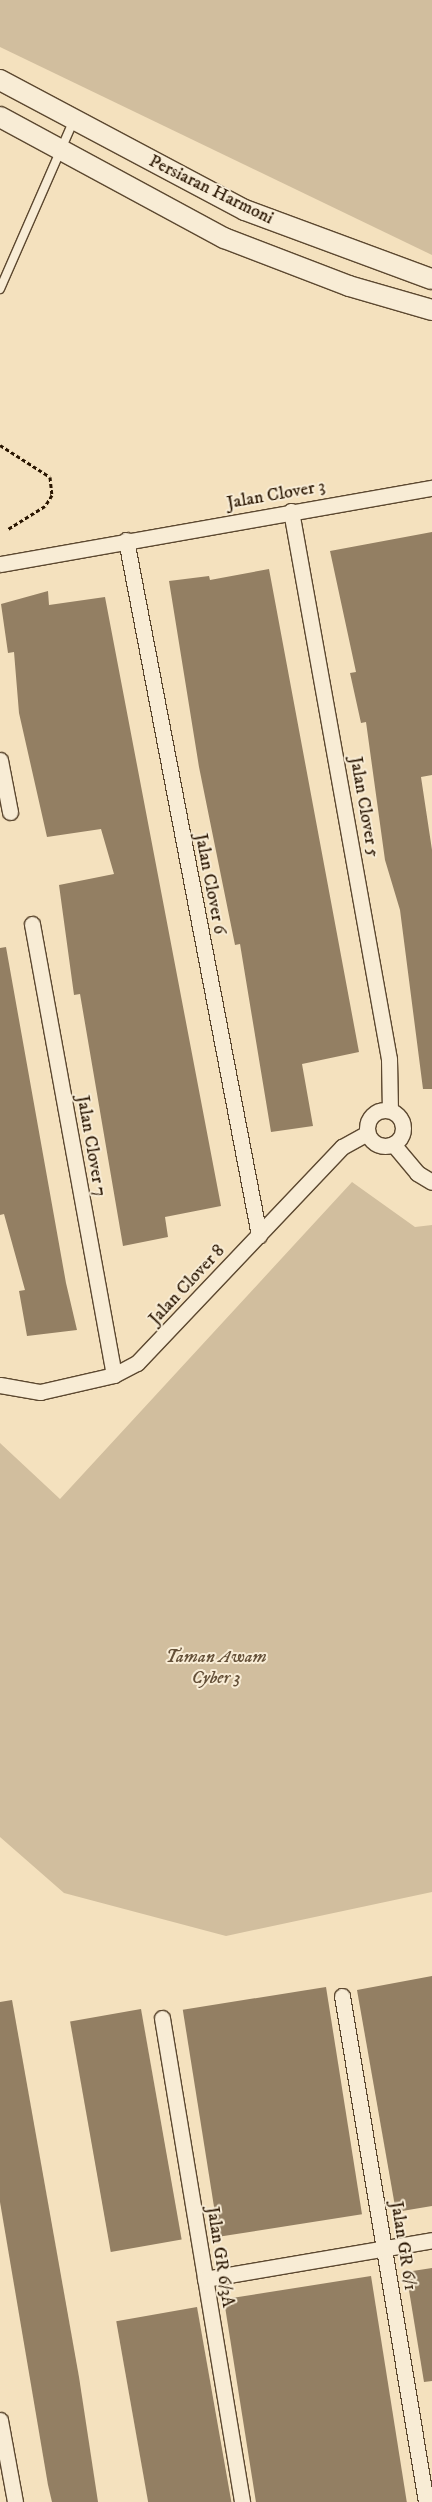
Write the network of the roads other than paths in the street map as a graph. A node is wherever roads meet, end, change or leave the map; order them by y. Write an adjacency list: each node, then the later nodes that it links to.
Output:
1 (0, 80): 3 (street, Persiaran Harmoni)
2 (0, 117): 4 (street, Persiaran Harmoni)
3 (74, 120): 4 (lane); 5 (street, Persiaran Harmoni)
4 (60, 151): 6 (lane); 7 (street, Persiaran Harmoni)
5 (432, 279)
6 (0, 289)
7 (432, 310)
8 (432, 488): 9 (street, Jalan Clover 3)
9 (291, 511): 10 (street, Jalan Clover 3); 15 (street, Jalan Clover 5)
10 (126, 540): 11 (street); 19 (street, Jalan Clover 6)
11 (0, 564)
12 (0, 760): 13 (street)
13 (10, 812)
14 (32, 924): 20 (street, Jalan Clover 7)
15 (390, 1110): 16 (street); 17 (street)
16 (367, 1133): 17 (street); 19 (street, Jalan Clover 8)
17 (393, 1144): 18 (street)
18 (432, 1182)
19 (258, 1235): 20 (street, Jalan Clover 8)
20 (114, 1375): 21 (street, Jalan Clover 8)
21 (0, 1385)
22 (342, 1996): 25 (street, Jalan GR 6/1)
23 (162, 2018): 26 (street, Jalan GR 6/3A)
24 (432, 2240): 25 (street)
25 (384, 2248): 26 (street); 30 (street, Jalan GR 6/1)
26 (205, 2278): 29 (street, Jalan GR 6/3A)
27 (0, 2420): 28 (street)
28 (15, 2502)
29 (242, 2502)
30 (426, 2502)

